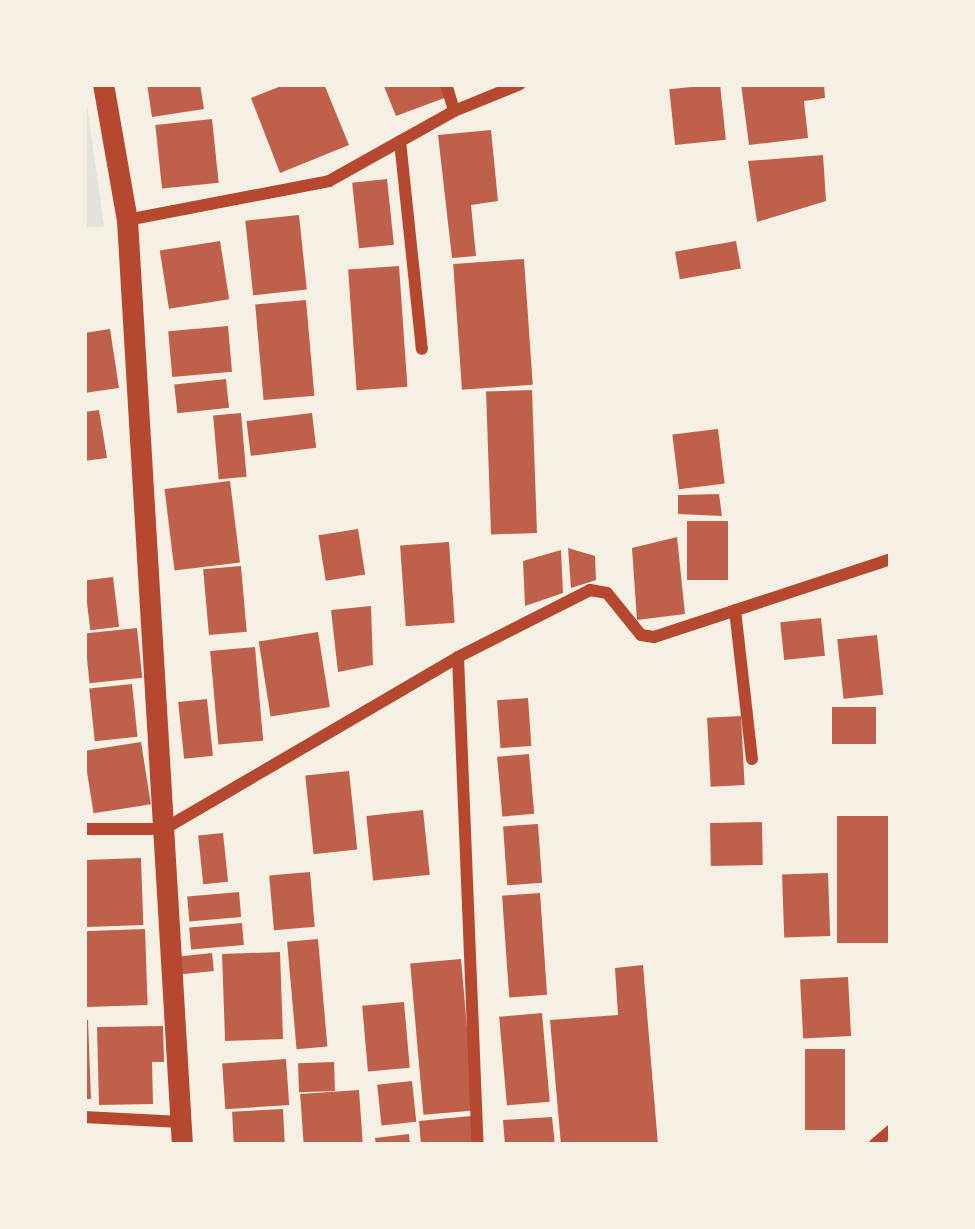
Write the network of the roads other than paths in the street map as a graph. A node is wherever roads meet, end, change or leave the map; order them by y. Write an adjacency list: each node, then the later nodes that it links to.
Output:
1 (103, 84): 6 (street)
2 (446, 84): 4 (street)
3 (520, 84): 4 (street)
4 (454, 111): 5 (street)
5 (400, 141): 6 (street); 7 (street)
6 (128, 220): 13 (street)
7 (422, 349)
8 (891, 559): 9 (street)
9 (735, 610): 10 (street); 11 (street)
10 (458, 657): 13 (street); 18 (street)
11 (752, 759)
12 (84, 829): 13 (street)
13 (164, 829): 15 (street)
14 (84, 1117): 15 (street)
15 (181, 1122): 17 (street)
16 (891, 1130): 19 (street)
17 (182, 1145)
18 (478, 1145)
19 (874, 1145)

